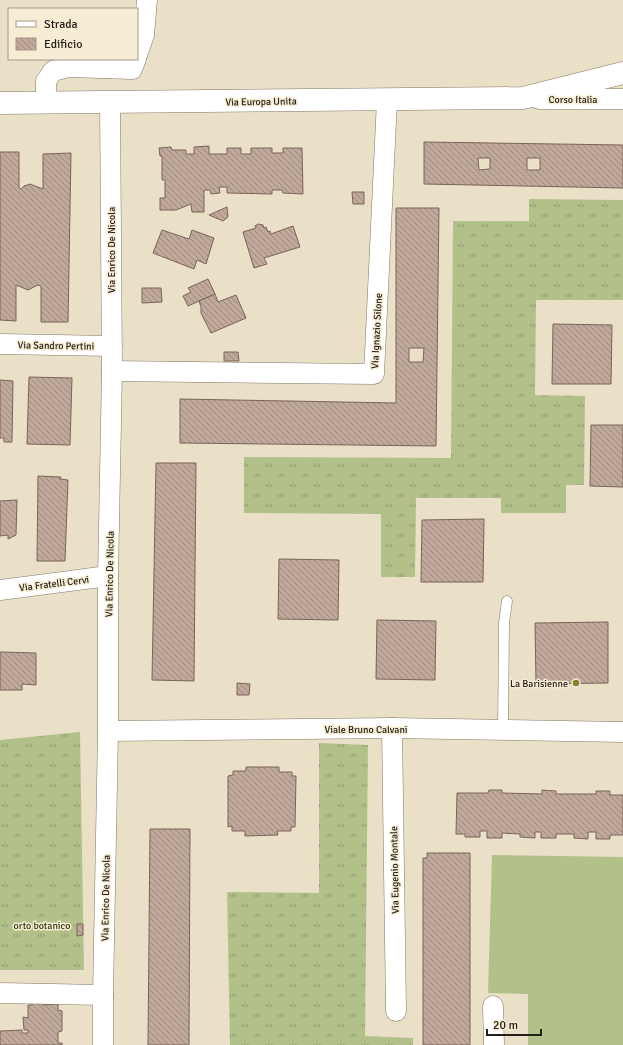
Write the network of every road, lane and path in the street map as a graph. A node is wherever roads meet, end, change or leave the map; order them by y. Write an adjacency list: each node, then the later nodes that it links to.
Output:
1 (147, 0): 2 (street)
2 (138, 52)
3 (136, 60): 10 (street)
4 (623, 73): 5 (street, Via Europa Unita)
5 (523, 98): 6 (street, Corso Italia); 7 (street, Via Europa Unita)
6 (623, 99)
7 (387, 100): 8 (street, Via Europa Unita); 13 (street, Via Ignazio Silone)
8 (110, 102): 10 (street, Via Europa Unita); 12 (street, Via Enrico De Nicola)
9 (0, 103): 10 (street, Via Europa Unita)
10 (46, 103)
11 (0, 344): 12 (street, Via Sandro Pertini)
12 (112, 346): 13 (street, Via Enrico De Nicola)
13 (112, 371): 14 (street, Via Enrico De Nicola)
14 (108, 576): 15 (street, Via Fratelli Cervi); 18 (street, Via Enrico De Nicola)
15 (0, 590)
16 (507, 601): 19 (lane)
17 (392, 728): 18 (street, Viale Bruno Calvani); 19 (street, Viale Bruno Calvani); 24 (street, Via Eugenio Montale)
18 (108, 731): 22 (street, Via Enrico De Nicola)
19 (503, 731): 20 (street, Viale Bruno Calvani)
20 (623, 732)
21 (0, 993): 22 (street)
22 (103, 995): 25 (street, Via Enrico De Nicola)
23 (493, 1006): 26 (street)
24 (396, 1011)
25 (103, 1045)
26 (494, 1045)

